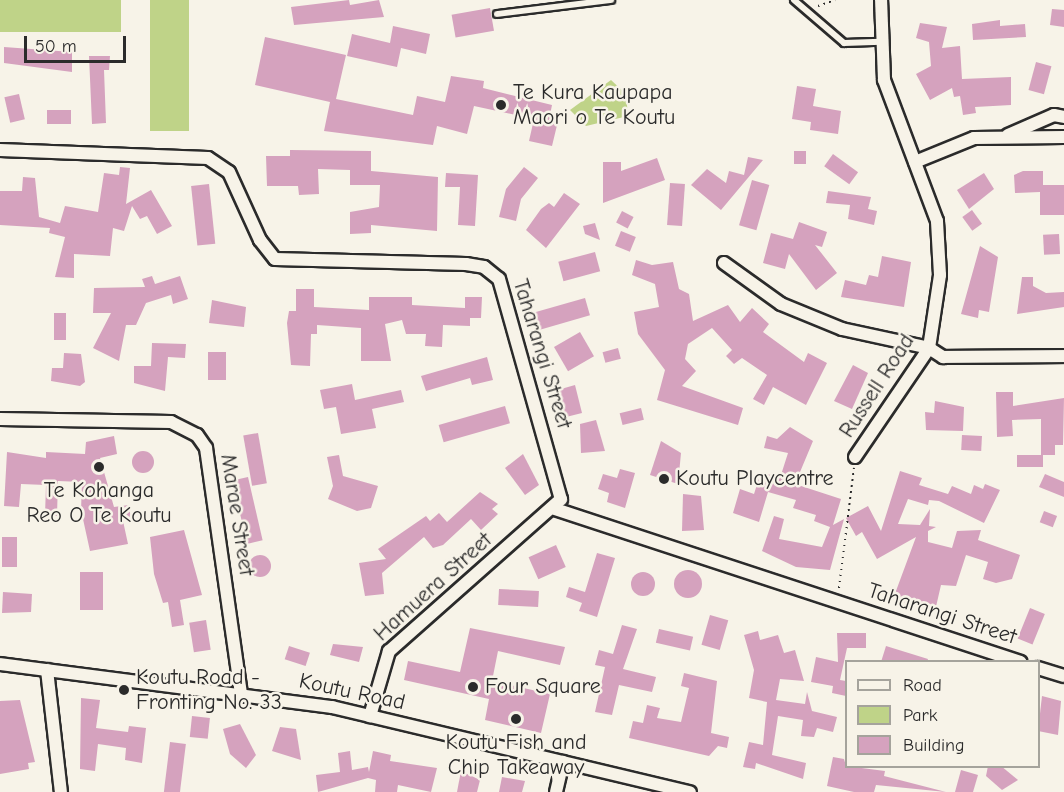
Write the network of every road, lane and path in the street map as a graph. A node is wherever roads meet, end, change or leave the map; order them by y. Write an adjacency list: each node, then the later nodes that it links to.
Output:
1 (611, 0): 6 (lane)
2 (794, 0): 5 (lane)
3 (835, 0): 5 (path)
4 (881, 0): 7 (street, Russell Road)
5 (807, 9): 7 (lane)
6 (497, 14)
7 (881, 42): 12 (street, Russell Road)
8 (1064, 117): 9 (street)
9 (1007, 135): 10 (street); 12 (street)
10 (1064, 137)
11 (0, 150): 18 (street, Taharangi Street)
12 (915, 162): 14 (street, Russell Road)
13 (724, 263): 14 (street)
14 (929, 348): 15 (street); 17 (street, Russell Road)
15 (1064, 356)
16 (0, 419): 25 (street, Marae Street)
17 (855, 457): 19 (path)
18 (555, 508): 19 (street, Taharangi Street); 26 (street, Hamuera Street)
19 (835, 602): 20 (street, Taharangi Street)
20 (1014, 660)
21 (0, 664): 23 (street, Koutu Road)
22 (1040, 669): 24 (street, Taharangi Street)
23 (47, 670): 25 (street, Koutu Road); 28 (street)
24 (1064, 676)
25 (241, 694): 26 (street, Koutu Road)
26 (370, 716): 27 (street, Koutu Road)
27 (563, 762): 29 (street); 30 (street, Koutu Road)
28 (61, 792)
29 (556, 792)
30 (690, 792)

